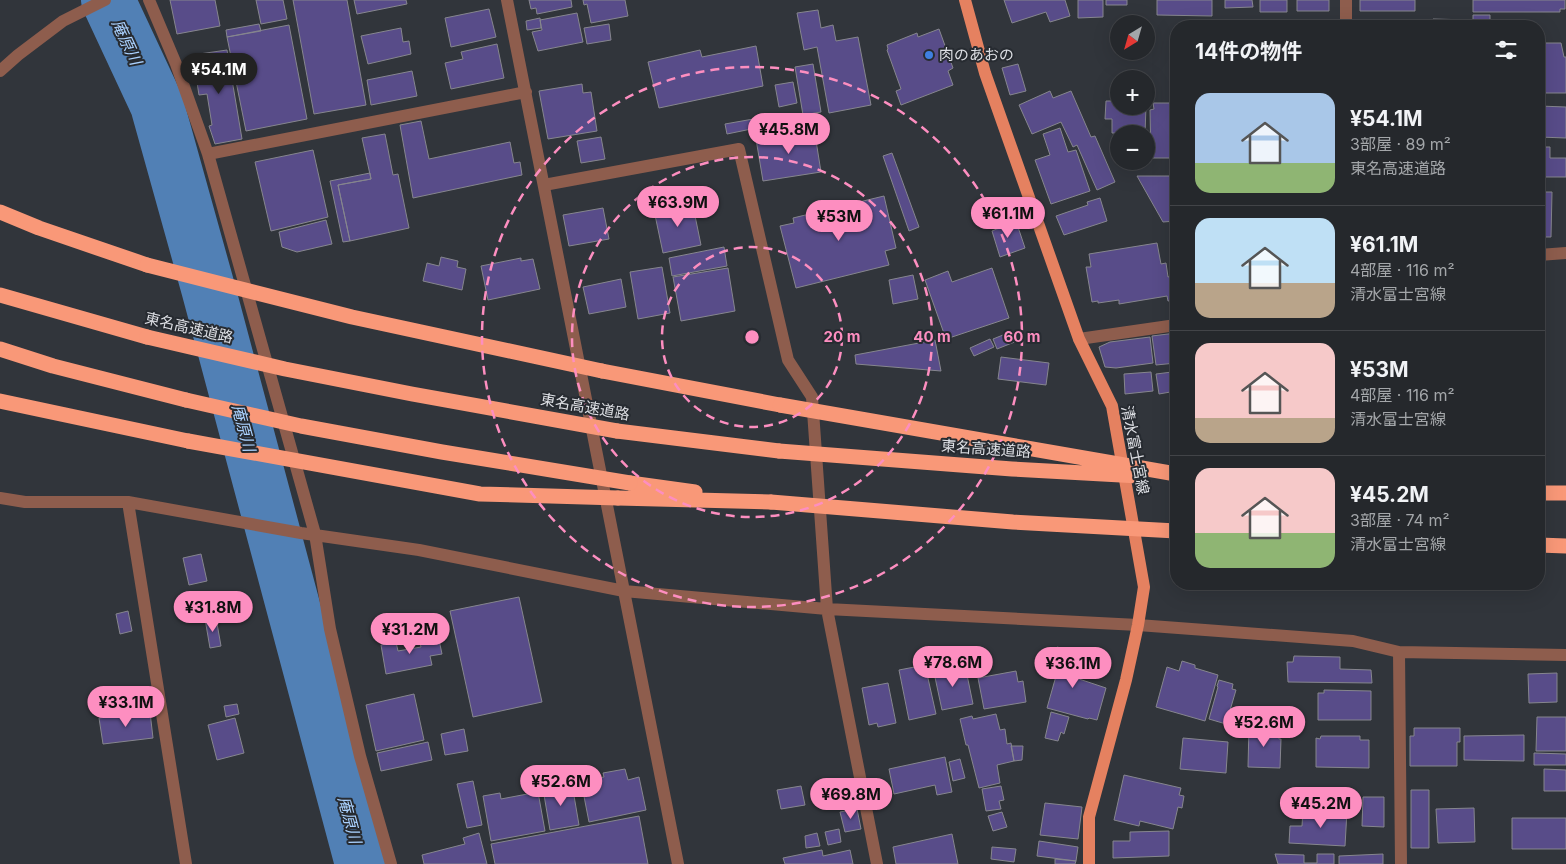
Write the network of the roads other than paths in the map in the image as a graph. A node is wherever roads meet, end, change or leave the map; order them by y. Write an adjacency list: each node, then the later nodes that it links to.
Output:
1 (105, 0): 7 (street)
2 (149, 0): 9 (street)
3 (507, 0): 8 (street)
4 (965, 0): 16 (main road, 清水富士宮線)
5 (1346, 0): 6 (street)
6 (1346, 20)
7 (0, 71)
8 (526, 92): 9 (street); 10 (street)
9 (208, 154): 27 (street)
10 (544, 185): 30 (street); 31 (street)
11 (0, 212): 19 (highway, bridge)
12 (1566, 253): 13 (street)
13 (1545, 255)
14 (0, 295): 20 (highway, 東名高速道路, bridge)
15 (1170, 326): 16 (street)
16 (1078, 339): 32 (main road, 清水富士宮線)
17 (0, 349): 25 (highway, bridge)
18 (0, 401): 25 (highway, bridge)
19 (1170, 473)
20 (1170, 478)
21 (1545, 492): 22 (highway)
22 (1566, 493)
23 (0, 498): 24 (street)
24 (128, 502): 27 (street); 35 (street)
25 (771, 502): 26 (highway, bridge)
26 (1170, 531)
27 (315, 534): 30 (street); 36 (street)
28 (1545, 545): 29 (highway)
29 (1566, 546)
30 (624, 591): 31 (street); 37 (street)
31 (827, 609): 32 (street); 38 (street)
32 (1138, 625): 33 (street); 39 (main road, 清水富士宮線)
33 (1399, 652): 34 (street); 40 (street)
34 (1566, 655)
35 (186, 864)
36 (390, 864)
37 (678, 864)
38 (877, 864)
39 (1089, 864)
40 (1401, 864)

